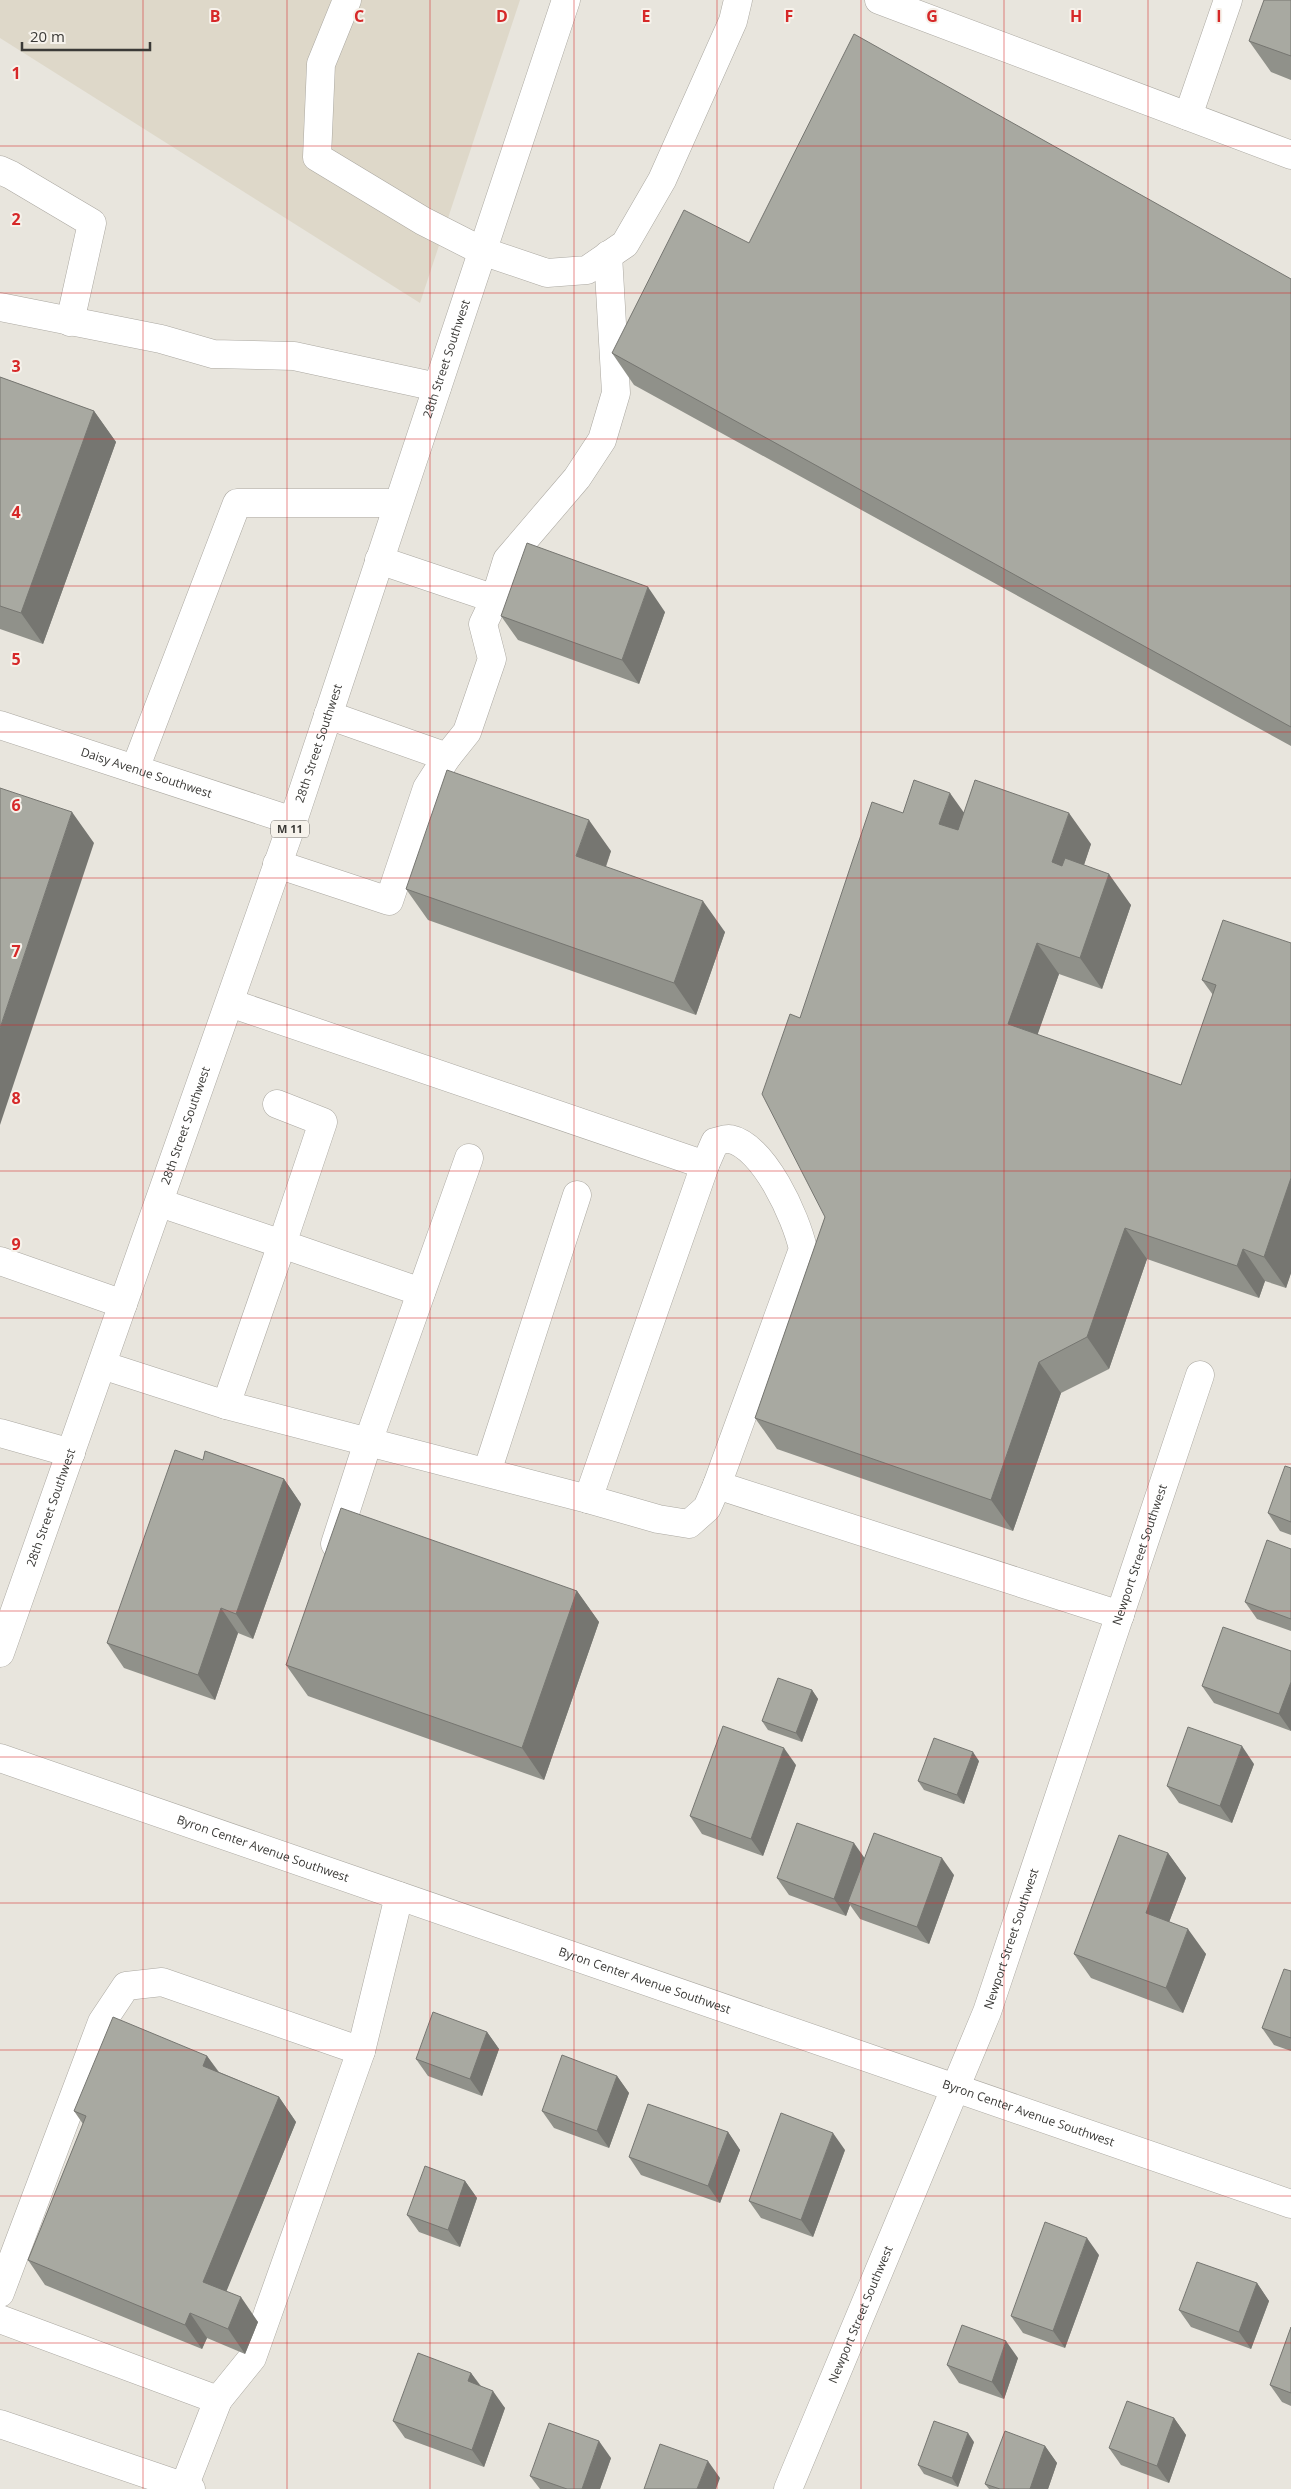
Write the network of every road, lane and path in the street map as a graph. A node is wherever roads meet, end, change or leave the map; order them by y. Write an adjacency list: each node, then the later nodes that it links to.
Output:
1 (347, 0): 9 (main road)
2 (566, 0): 9 (main road, 28th Street Southwest / M 11)
3 (738, 0): 10 (main road)
4 (879, 0): 6 (main road)
5 (1228, 0): 6 (main road)
6 (1188, 116): 7 (main road)
7 (1291, 155)
8 (0, 170): 12 (main road)
9 (482, 250): 10 (main road); 13 (main road, 28th Street Southwest / M 11)
10 (608, 255): 16 (main road)
11 (0, 307): 12 (main road)
12 (70, 322): 13 (main road)
13 (437, 387): 14 (main road, 28th Street Southwest / M 11)
14 (398, 503): 15 (main road, 28th Street Southwest / M 11); 20 (main road)
15 (379, 560): 16 (main road); 17 (main road, 28th Street Southwest / M 11)
16 (496, 599): 19 (main road)
17 (328, 715): 19 (main road); 21 (main road, 28th Street Southwest / M 11)
18 (0, 725): 20 (main road, Daisy Avenue Southwest)
19 (447, 757): 22 (main road)
20 (135, 769): 21 (main road, Daisy Avenue Southwest)
21 (293, 821): 22 (main road, 28th Street Southwest / M 11)
22 (277, 864): 23 (main road, 28th Street Southwest / M 11)
23 (230, 1003): 26 (main road); 28 (main road, 28th Street Southwest / M 11)
24 (277, 1104): 29 (main road)
25 (469, 1158): 31 (main road)
26 (705, 1165): 40 (main road); 41 (main road)
27 (577, 1195): 39 (main road)
28 (160, 1203): 29 (main road); 32 (main road, 28th Street Southwest / M 11)
29 (282, 1244): 31 (main road); 35 (main road)
30 (0, 1261): 32 (main road)
31 (422, 1292): 37 (main road)
32 (123, 1304): 33 (main road, 28th Street Southwest / M 11)
33 (102, 1366): 35 (main road); 38 (main road, 28th Street Southwest / M 11)
34 (1200, 1375): 43 (main road, Newport Street Southwest)
35 (226, 1405): 37 (main road)
36 (0, 1433): 38 (main road)
37 (368, 1442): 39 (main road); 42 (main road)
38 (71, 1453): 44 (main road, 28th Street Southwest / M 11)
39 (487, 1472): 41 (main road)
40 (718, 1485): 41 (main road); 43 (main road)
41 (588, 1499)
42 (326, 1570)
43 (1120, 1616): 48 (main road, Newport Street Southwest)
44 (0, 1653)
45 (0, 1758): 46 (main road, Byron Center Avenue Southwest)
46 (399, 1896): 47 (main road); 48 (main road, Byron Center Avenue Southwest)
47 (361, 2051): 50 (main road); 52 (main road)
48 (957, 2088): 49 (main road, Byron Center Avenue Southwest); 55 (main road, Newport Street Southwest)
49 (1291, 2204)
50 (0, 2293)
51 (0, 2319): 52 (main road)
52 (218, 2400): 54 (main road)
53 (0, 2424): 54 (main road)
54 (188, 2488)
55 (788, 2489)

